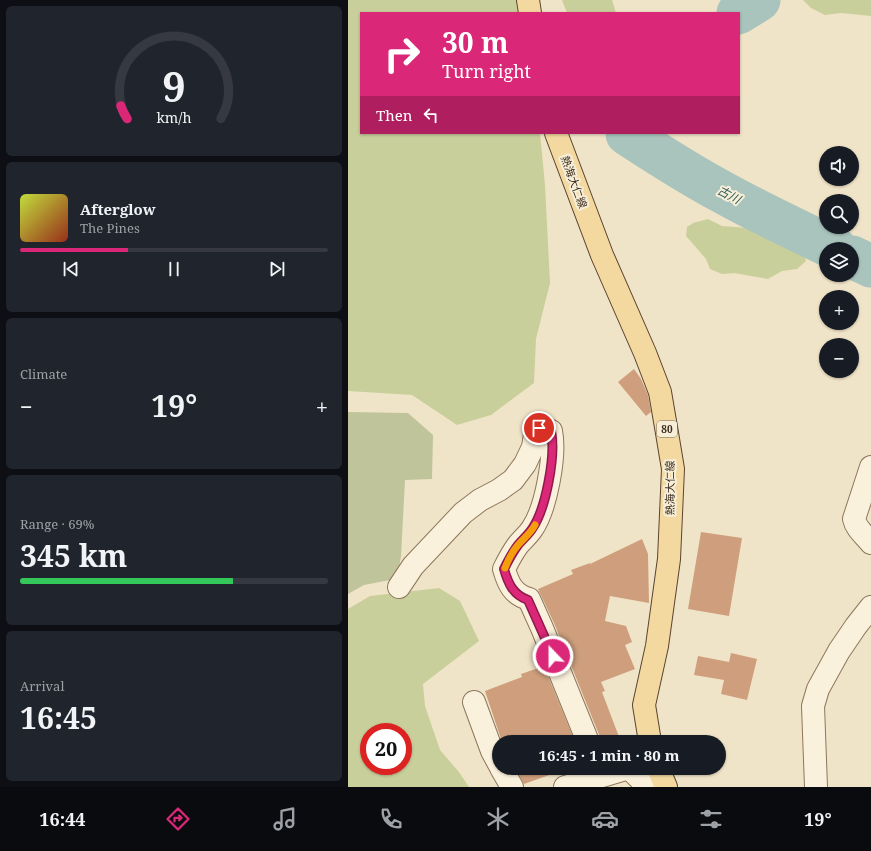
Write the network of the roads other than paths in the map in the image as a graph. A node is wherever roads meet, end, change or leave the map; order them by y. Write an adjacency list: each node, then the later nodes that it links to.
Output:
1 (528, 0): 2 (main road)
2 (530, 12)
3 (556, 134): 10 (main road, 熱海大仁線 / 80)
4 (871, 467): 5 (lane)
5 (871, 543)
6 (399, 587): 9 (lane)
7 (871, 607): 18 (lane)
8 (474, 702): 11 (lane)
9 (585, 735)
10 (649, 735)
11 (492, 751)
12 (505, 775): 16 (lane)
13 (594, 775): 17 (lane)
14 (635, 775): 15 (lane)
15 (657, 782)
16 (512, 787)
17 (565, 787)
18 (816, 787)

